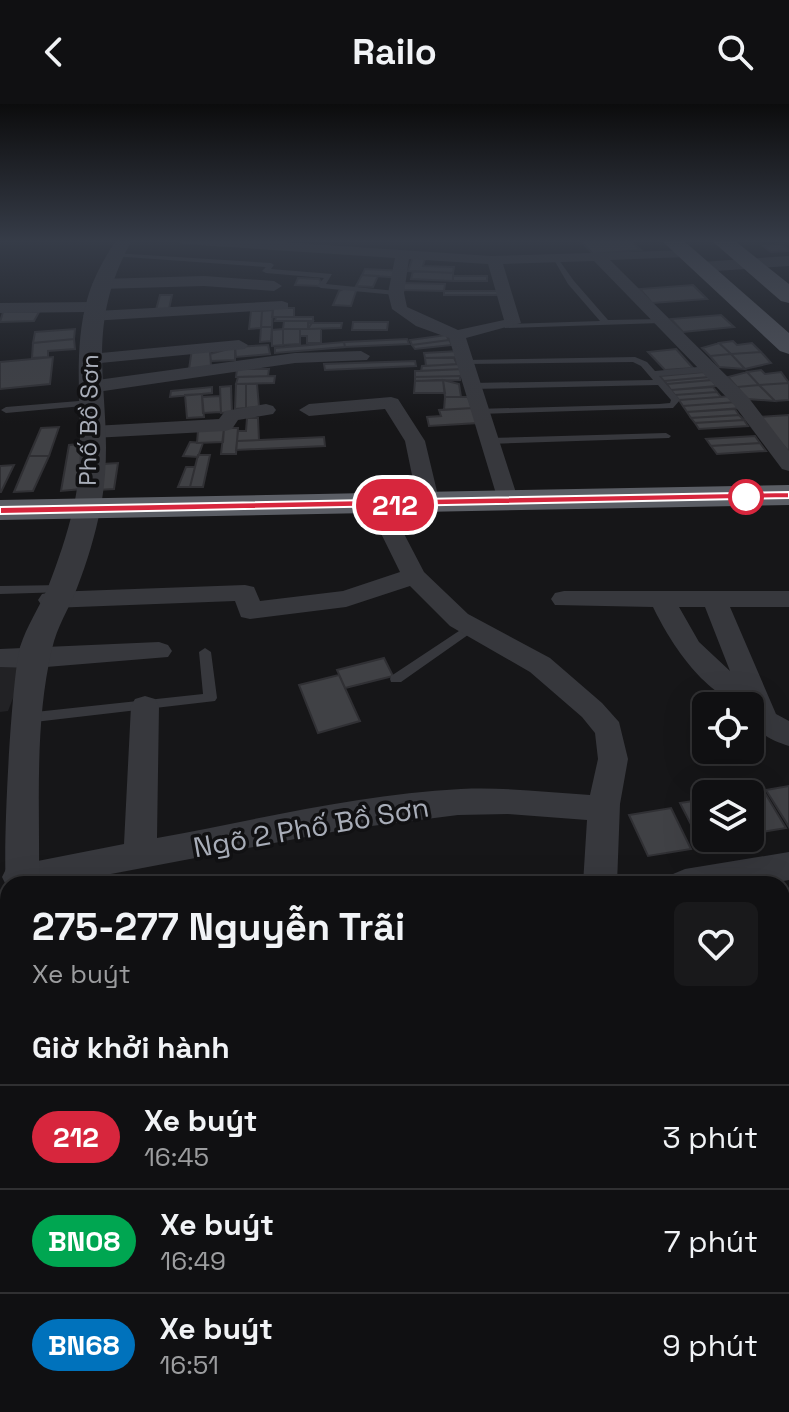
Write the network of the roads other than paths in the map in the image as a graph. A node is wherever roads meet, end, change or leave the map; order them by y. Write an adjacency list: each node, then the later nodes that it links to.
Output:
1 (99, 301): 7 (street)
2 (397, 301): 13 (street)
3 (506, 301): 12 (street)
4 (587, 301): 11 (lane)
5 (642, 301): 10 (street)
6 (739, 301): 15 (main road)
7 (94, 302): 8 (street); 9 (street); 20 (street, Phố Bồ Sơn)
8 (282, 306)
9 (0, 308)
10 (661, 321): 11 (lane); 18 (street)
11 (607, 324): 12 (lane)
12 (508, 326): 13 (street)
13 (457, 335): 17 (street)
14 (239, 345): 20 (street)
15 (789, 346)
16 (361, 356): 20 (street)
17 (465, 362): 19 (lane); 21 (street)
18 (709, 369): 19 (lane); 29 (street)
19 (656, 378): 21 (lane); 25 (lane)
20 (90, 383): 22 (lane); 26 (street, Phố Bồ Sơn)
21 (471, 386): 25 (street)
22 (6, 410)
23 (266, 410): 26 (street)
24 (309, 410): 32 (street)
25 (479, 411): 28 (street)
26 (93, 432): 34 (street, Phố Bồ Sơn)
27 (666, 436): 28 (lane)
28 (489, 441): 31 (street)
29 (789, 465)
30 (789, 495): 31 (highway)
31 (508, 502): 32 (highway)
32 (429, 504): 33 (highway)
33 (378, 505): 34 (highway); 36 (street)
34 (85, 509): 35 (highway); 38 (street, Phố Bồ Sơn)
35 (0, 510)
36 (414, 576): 38 (street); 43 (street)
37 (0, 590): 38 (lane)
38 (57, 594): 47 (street, Phố Bồ Sơn)
39 (564, 599): 40 (street)
40 (662, 599): 41 (street); 49 (street)
41 (714, 599): 42 (street); 50 (street)
42 (789, 599)
43 (471, 627): 48 (lane); 55 (street)
44 (159, 651): 47 (street)
45 (205, 652): 51 (lane)
46 (0, 658): 47 (street)
47 (34, 659): 52 (street, Phố Bồ Sơn)
48 (396, 679)
49 (745, 692)
50 (753, 692)
51 (145, 706): 52 (lane); 57 (street)
52 (25, 718): 56 (street, Phố Bồ Sơn)
53 (764, 719): 54 (street)
54 (789, 735)
55 (604, 809): 57 (street, Ngõ 2 Phố Bồ Sơn); 61 (street)
56 (9, 817): 59 (street, Phố Bồ Sơn)
57 (140, 856): 60 (street, Ngõ 2 Phố Bồ Sơn)
58 (789, 866): 62 (street)
59 (18, 876)
60 (43, 876)
61 (600, 876)
62 (731, 876)

